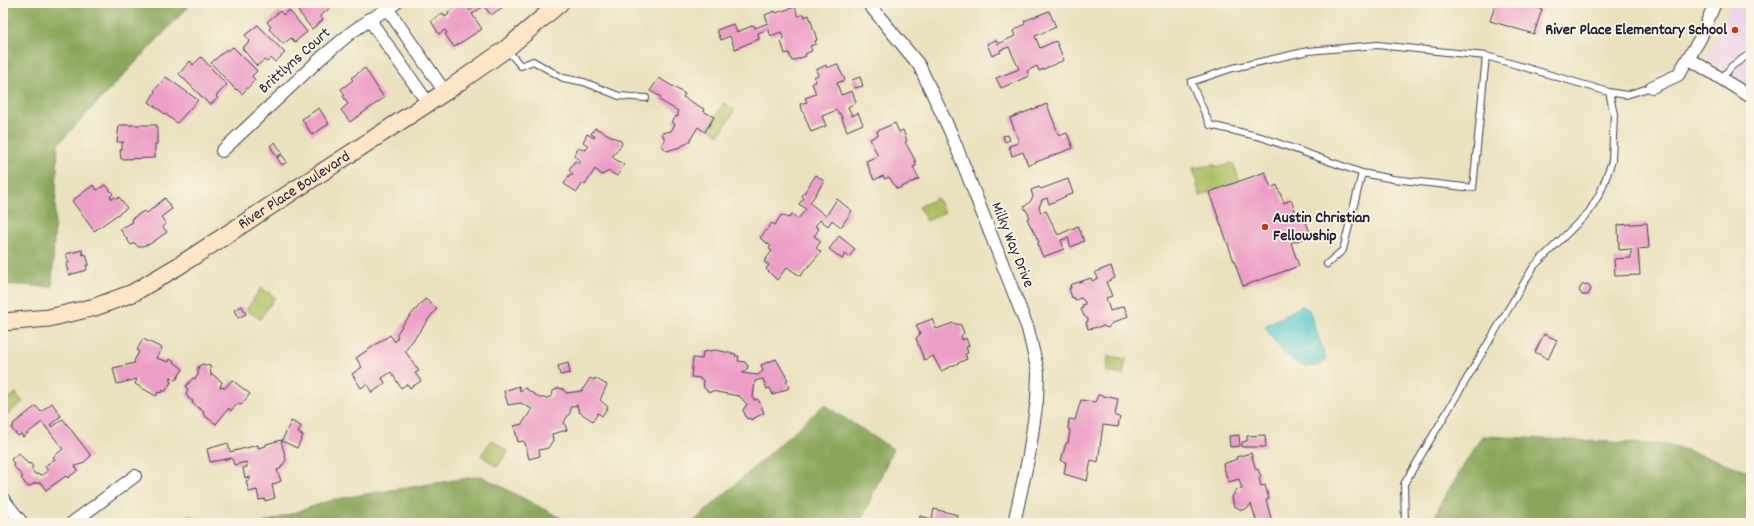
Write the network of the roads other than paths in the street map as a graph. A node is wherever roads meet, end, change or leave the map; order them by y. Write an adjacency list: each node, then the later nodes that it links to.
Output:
1 (560, 3): 6 (street, River Place Boulevard)
2 (868, 3): 25 (street, Milky Way Drive)
3 (1715, 3): 9 (street)
4 (391, 6): 5 (street, Brittlyns Court); 12 (street)
5 (369, 19): 16 (street); 17 (street, Brittlyns Court)
6 (506, 49): 12 (street, River Place Boulevard); 15 (lane)
7 (1751, 53): 10 (lane)
8 (1486, 56): 13 (lane); 18 (lane); 18 (lane)
9 (1688, 58): 10 (street); 11 (street)
10 (1721, 79): 14 (street)
11 (1652, 87): 13 (lane)
12 (445, 92): 16 (street, River Place Boulevard)
13 (1610, 92): 26 (lane)
14 (1751, 97)
15 (646, 98)
16 (428, 103): 20 (street, River Place Boulevard)
17 (222, 151)
18 (1362, 173): 19 (lane)
19 (1327, 264)
20 (3, 322)
21 (135, 476): 24 (street)
22 (3, 499): 23 (street)
23 (22, 523)
24 (72, 523)
25 (1014, 523)
26 (1405, 523)

